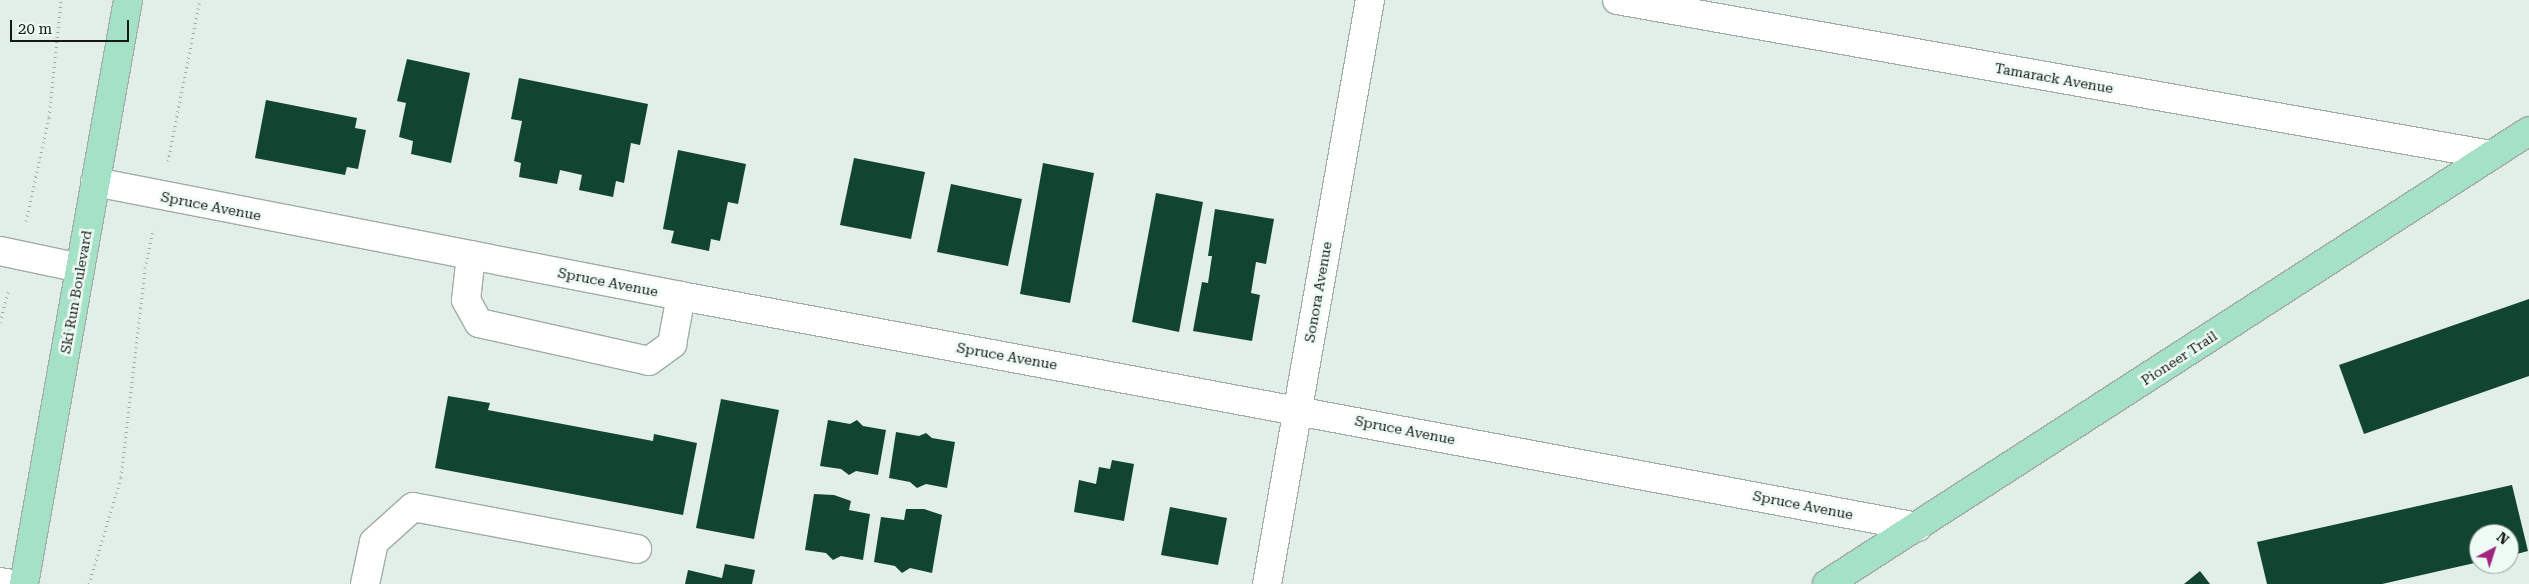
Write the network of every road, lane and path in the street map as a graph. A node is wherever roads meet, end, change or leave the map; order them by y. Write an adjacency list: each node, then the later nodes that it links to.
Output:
1 (61, 0): 10 (path)
2 (128, 0): 9 (main road, Ski Run Boulevard)
3 (200, 0): 8 (path)
4 (1370, 0): 18 (street, Sonora Avenue)
5 (1616, 0): 7 (street, Tamarack Avenue)
6 (2529, 131): 7 (main road, Pioneer Trail)
7 (2491, 155): 19 (main road, Pioneer Trail)
8 (166, 169)
9 (95, 182): 13 (street, Spruce Avenue); 14 (main road, Ski Run Boulevard)
10 (26, 224)
11 (154, 224): 24 (path)
12 (0, 251): 14 (street)
13 (471, 255): 16 (street, Spruce Avenue); 16 (street)
14 (80, 268): 23 (main road, Ski Run Boulevard)
15 (9, 289): 17 (path)
16 (681, 296): 18 (street, Spruce Avenue)
17 (0, 322)
18 (1298, 409): 19 (street, Spruce Avenue); 26 (street, Sonora Avenue)
19 (1918, 527): 27 (main road, Pioneer Trail)
20 (637, 549): 25 (street)
21 (0, 582): 22 (street)
22 (11, 584)
23 (24, 584)
24 (89, 584)
25 (365, 584)
26 (1267, 584)
27 (1827, 584)

